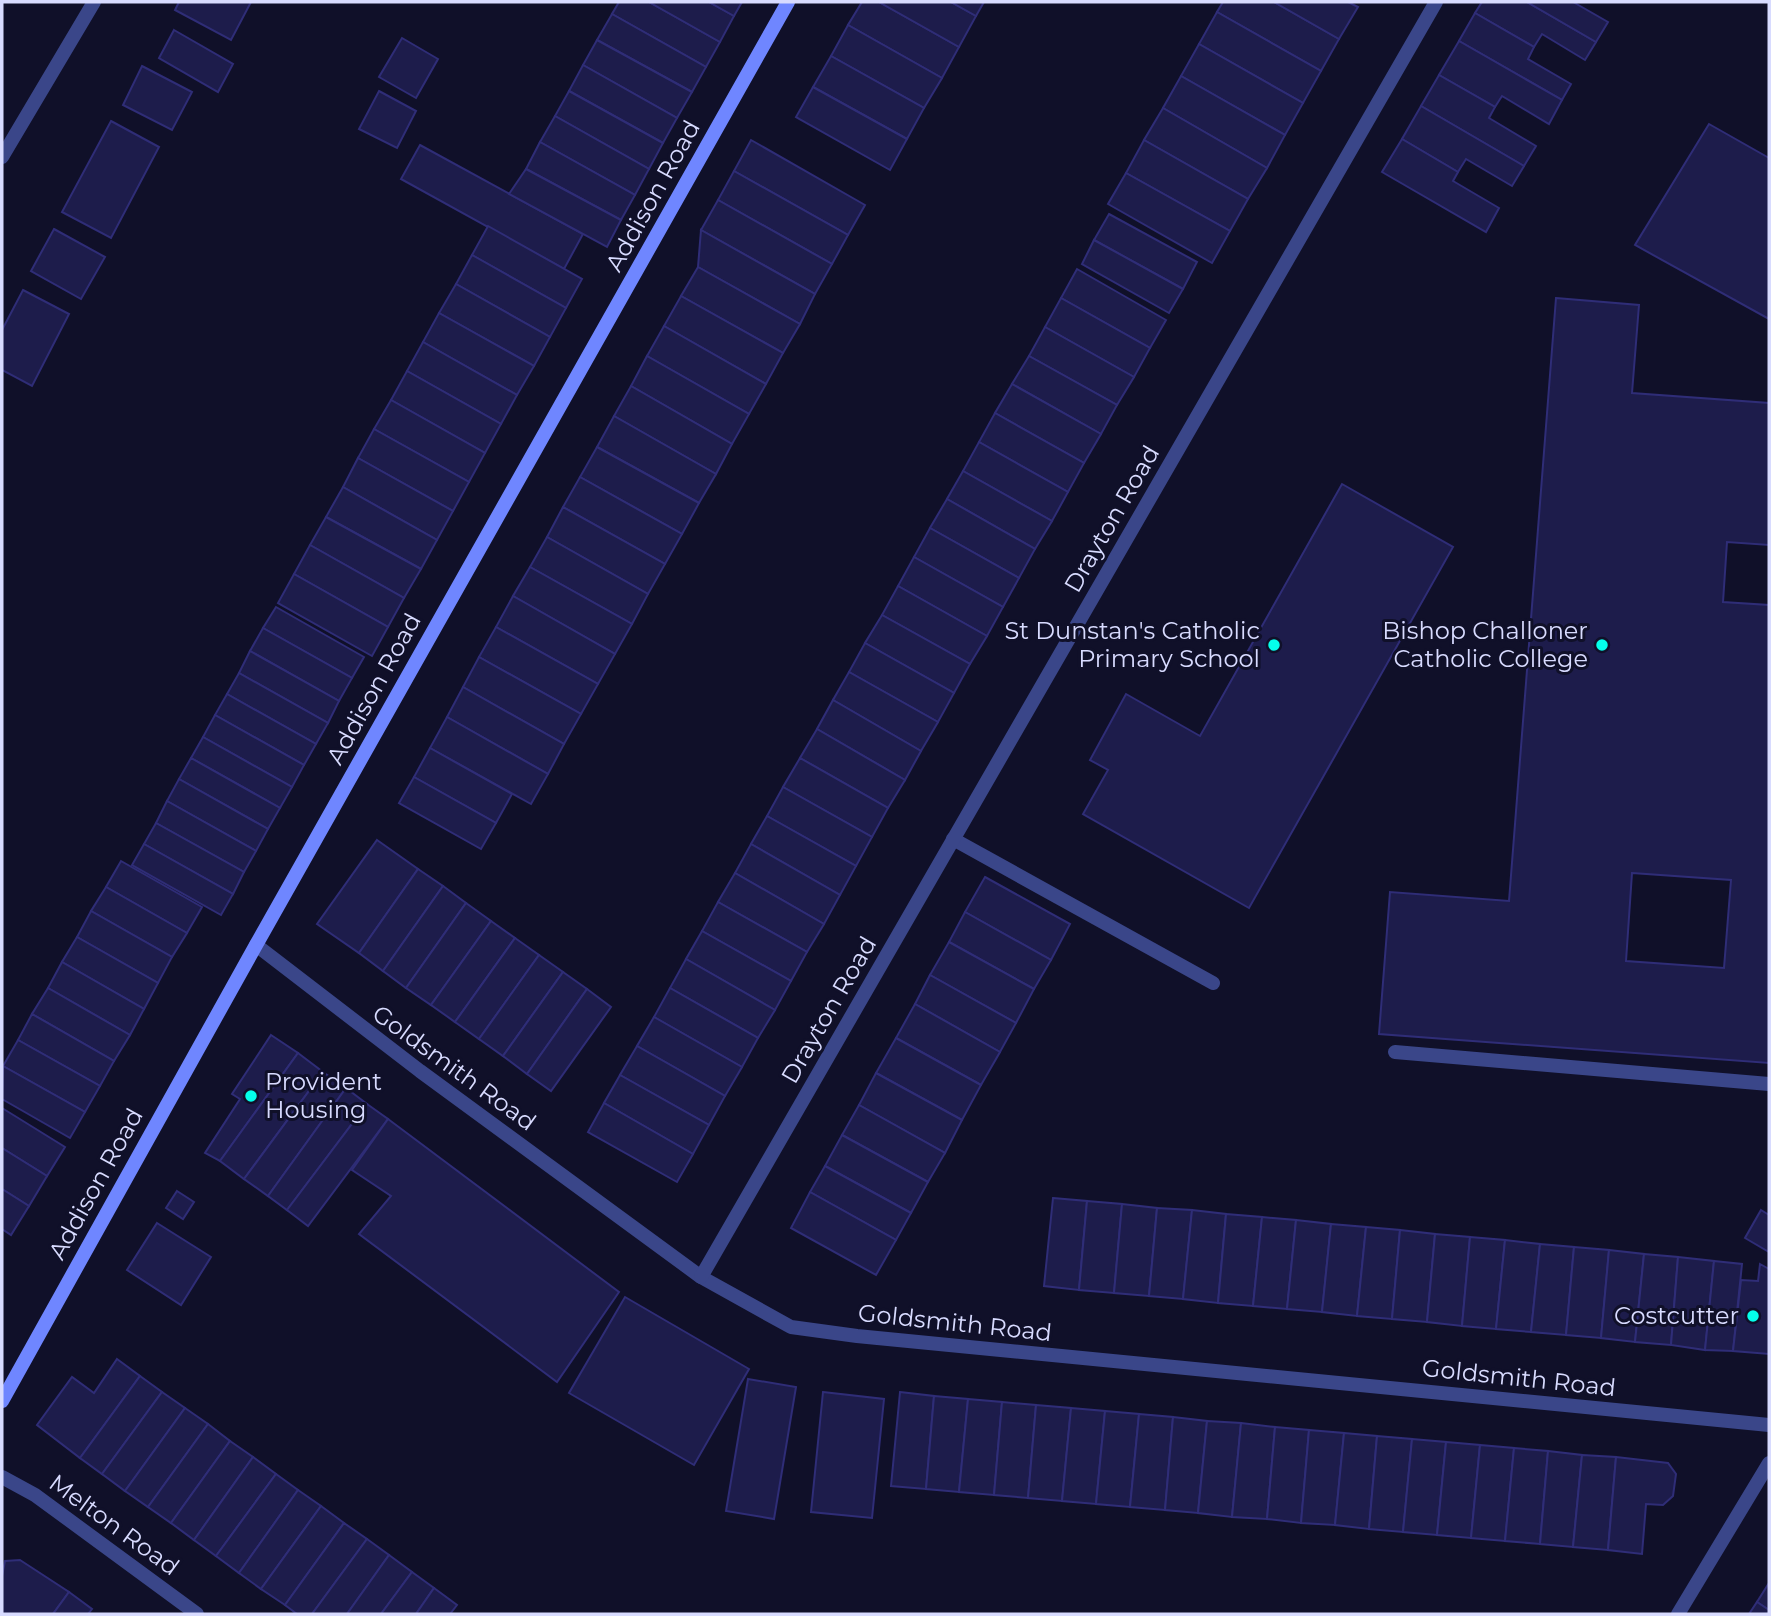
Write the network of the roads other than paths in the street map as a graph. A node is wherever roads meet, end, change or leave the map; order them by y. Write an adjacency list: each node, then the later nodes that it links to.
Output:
1 (94, 2): 4 (street)
2 (788, 2): 6 (main road, Addison Road)
3 (1436, 2): 5 (street, Drayton Road)
4 (2, 157)
5 (953, 839): 7 (street); 10 (street, Drayton Road)
6 (256, 946): 10 (street, Goldsmith Road); 11 (main road, Addison Road)
7 (1213, 983)
8 (1395, 1052): 9 (street)
9 (1769, 1084)
10 (701, 1277): 12 (street, Goldsmith Road)
11 (2, 1401)
12 (1769, 1425)
13 (1769, 1463): 16 (street)
14 (2, 1478): 15 (street, Melton Road)
15 (197, 1614)
16 (1678, 1614)

